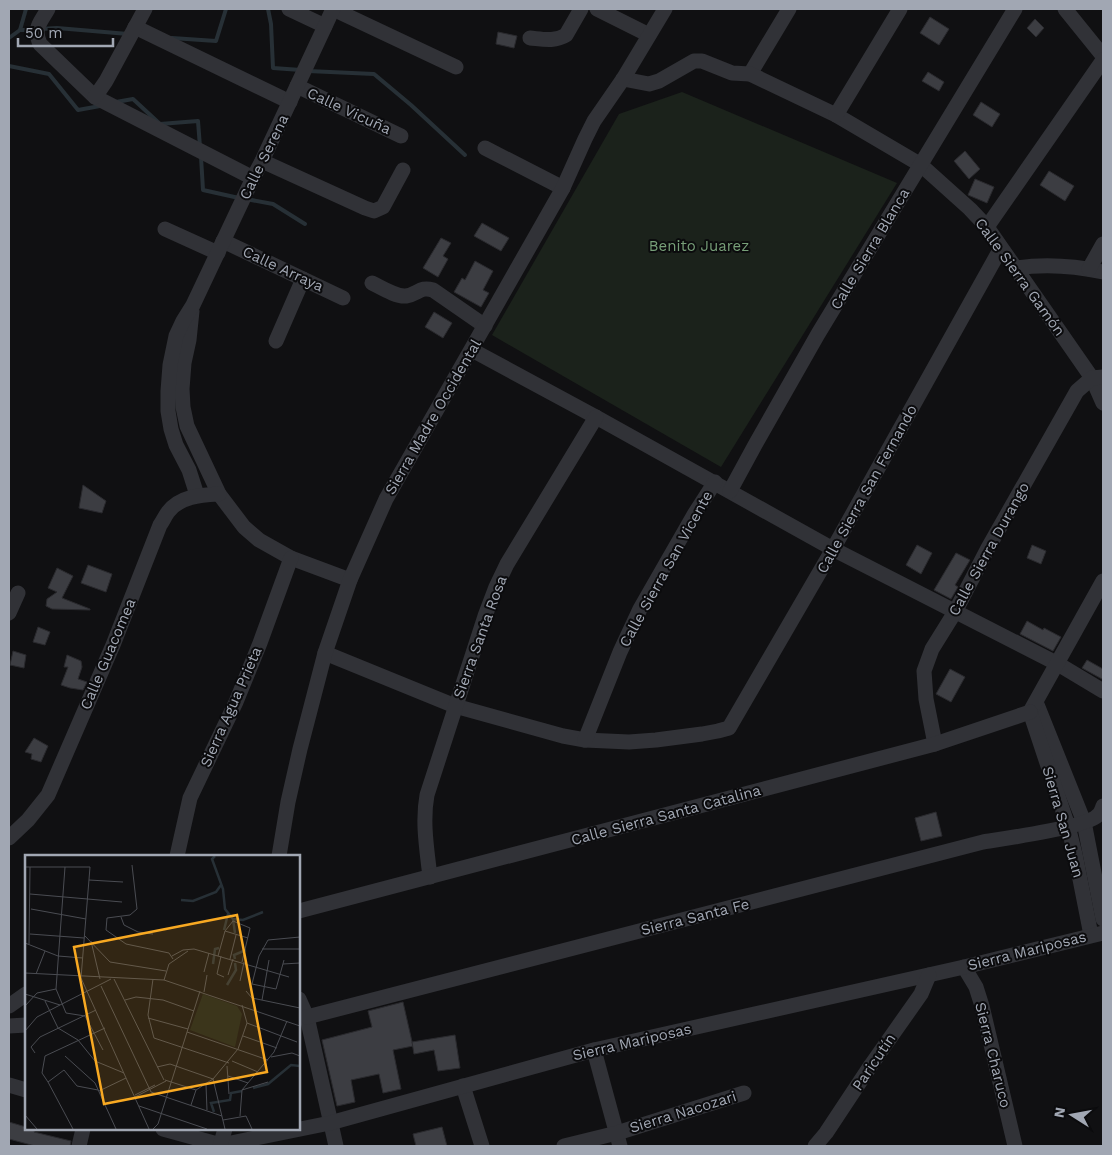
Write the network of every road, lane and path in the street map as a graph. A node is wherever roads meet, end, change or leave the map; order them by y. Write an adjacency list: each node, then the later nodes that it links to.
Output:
1 (48, 9): 21 (street)
2 (145, 9): 13 (street)
3 (289, 9): 12 (street)
4 (333, 9): 12 (street, Calle Serena); 17 (street)
5 (581, 9): 15 (street)
6 (597, 9): 14 (street)
7 (665, 9): 14 (street, Sierra Madre Occidental)
8 (788, 9): 18 (street)
9 (900, 9): 23 (street)
10 (1015, 9): 27 (street, Calle Sierra Blanca)
11 (1065, 9): 16 (street)
12 (325, 26): 20 (street, Calle Serena)
13 (135, 27): 21 (street); 22 (street)
14 (650, 35): 19 (street, Sierra Madre Occidental)
15 (530, 38)
16 (1103, 58): 31 (street)
17 (456, 67)
18 (750, 74): 19 (street, Calle Sierra Gamón); 23 (street, Calle Sierra Gamón)
19 (623, 79): 30 (street, Sierra Madre Occidental)
20 (298, 86): 22 (street, Calle Serena); 24 (street, Calle Vicuña)
21 (95, 97): 29 (street)
22 (290, 102): 26 (street, Calle Serena)
23 (836, 116): 27 (street, Calle Sierra Gamón)
24 (401, 136)
25 (484, 148): 30 (street)
26 (262, 161): 28 (street); 29 (street, Calle Serena)
27 (921, 165): 31 (street, Calle Sierra Gamón); 49 (street, Calle Sierra Blanca)
28 (404, 170)
29 (253, 178): 34 (street, Calle Serena)
30 (563, 188): 42 (street, Sierra Madre Occidental)
31 (987, 227): 35 (street, Calle Sierra Gamón)
32 (165, 229): 34 (street, Calle Arraya)
33 (1103, 244): 37 (street)
34 (220, 247): 38 (street, Calle Arraya); 41 (street, Calle Serena)
35 (1001, 248): 36 (street, Calle Sierra Gamón); 52 (street, Calle Sierra San Fernando)
36 (1016, 268): 37 (street); 45 (street, Calle Sierra Gamón)
37 (1096, 270)
38 (303, 279): 40 (street, Calle Arraya); 43 (street)
39 (372, 283): 42 (street)
40 (343, 298)
41 (193, 304): 50 (street, Calle Serena); 51 (street, Calle Serena)
42 (485, 326): 44 (street, Sierra Madre Occidental)
43 (276, 341)
44 (472, 350): 47 (street); 54 (street, Sierra Madre Occidental)
45 (1097, 378): 46 (street, Calle Sierra Gamón); 57 (street, Calle Sierra Durango)
46 (1103, 403)
47 (596, 417): 48 (street); 62 (street, Sierra Santa Rosa)
48 (714, 482): 49 (street); 64 (street, Calle Sierra San Vicente)
49 (730, 491): 52 (street)
50 (219, 494): 51 (street, Calle Guacomea); 53 (street, Calle Serena)
51 (197, 495): 69 (street, Calle Guacomea)
52 (833, 550): 57 (street); 64 (street, Calle Sierra San Fernando)
53 (291, 558): 54 (street, Calle Serena); 70 (street, Sierra Agua Prieta)
54 (350, 580): 59 (street, Sierra Madre Occidental)
55 (1103, 581): 60 (street)
56 (18, 594): 58 (street)
57 (955, 612): 60 (street); 65 (street, Calle Sierra Durango)
58 (9, 613)
59 (325, 653): 62 (street); 71 (street, Sierra Madre Occidental)
60 (1058, 664): 61 (street); 63 (street)
61 (1103, 691)
62 (455, 706): 64 (street); 72 (street, Sierra Santa Rosa)
63 (1033, 707): 65 (street, Calle Sierra Santa Catalina); 67 (street, Sierra San Juan); 68 (street, Sierra San Juan)
64 (586, 740)
65 (935, 744): 72 (street, Calle Sierra Santa Catalina)
66 (1103, 806): 67 (street)
67 (1084, 822): 68 (street, Sierra Santa Fe); 74 (street, Sierra San Juan)
68 (1068, 826): 75 (street, Sierra San Juan); 81 (street, Sierra Santa Fe)
69 (9, 838)
70 (177, 855)
71 (279, 855)
72 (430, 877): 73 (street, Calle Sierra Santa Catalina)
73 (300, 911)
74 (1103, 919)
75 (1097, 934): 76 (street, Sierra Mariposas)
76 (964, 967): 77 (street, Sierra Mariposas); 102 (street, Sierra Charuco)
77 (929, 975): 84 (street, Sierra Mariposas); 101 (street, Paricutín)
78 (25, 995): 80 (street)
79 (300, 1001): 81 (street)
80 (9, 1006)
81 (307, 1017): 89 (street)
82 (25, 1025): 83 (street)
83 (9, 1026)
84 (594, 1050): 86 (street, Sierra Mariposas); 95 (street)
85 (9, 1085): 87 (street)
86 (463, 1086): 89 (street, Sierra Mariposas); 99 (street)
87 (25, 1090)
88 (744, 1093): 95 (street, Sierra Nacozari)
89 (330, 1123): 90 (street, Sierra Mariposas); 98 (street)
90 (300, 1129)
91 (83, 1130): 96 (street)
92 (166, 1130): 97 (street, Sierra Mariposas)
93 (225, 1130): 97 (street)
94 (297, 1130): 97 (street, Sierra Mariposas)
95 (619, 1139): 100 (street, Sierra Nacozari)
96 (79, 1146)
97 (220, 1146)
98 (336, 1146)
99 (482, 1146)
100 (564, 1146)
101 (816, 1146)
102 (1015, 1146)

